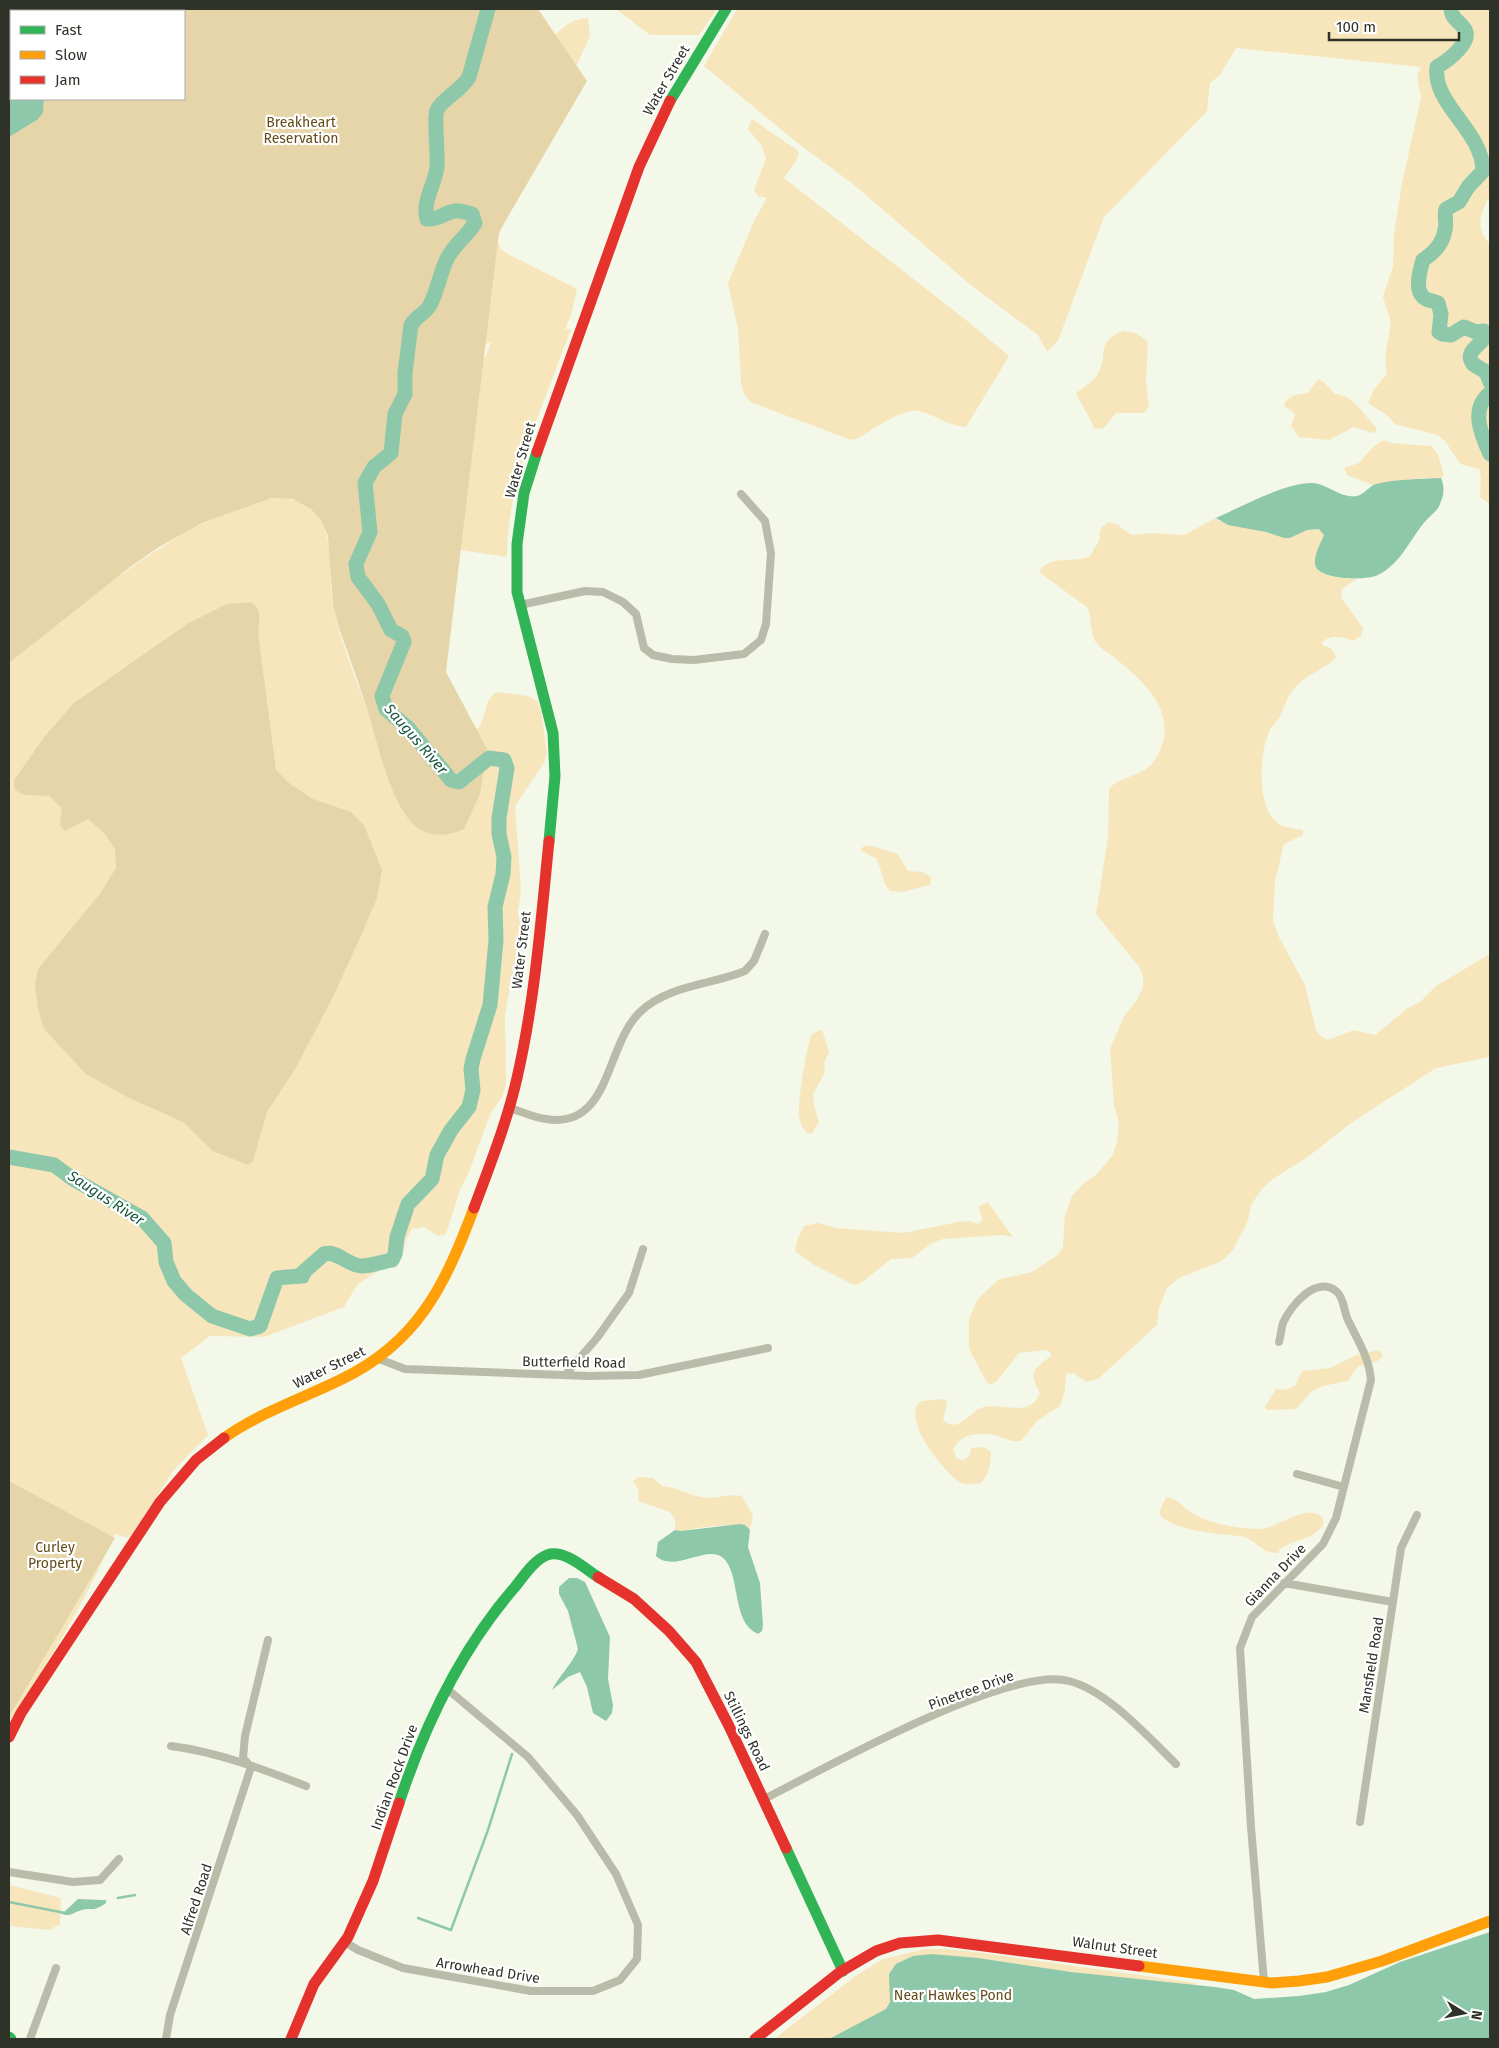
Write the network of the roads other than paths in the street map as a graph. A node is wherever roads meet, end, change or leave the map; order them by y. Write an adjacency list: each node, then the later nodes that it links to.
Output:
1 (726, 9): 3 (main road, Water Street)
2 (741, 494): 3 (street)
3 (520, 605): 5 (main road, Water Street)
4 (765, 934): 5 (street)
5 (510, 1108): 9 (main road, Water Street)
6 (643, 1249): 10 (street)
7 (1280, 1342): 12 (street, Gianna Drive)
8 (768, 1348): 10 (street, Butterfield Road)
9 (378, 1358): 10 (street, Butterfield Road); 19 (main road, Water Street)
10 (565, 1375)
11 (1297, 1474): 12 (street)
12 (1344, 1487): 15 (street, Gianna Drive)
13 (1417, 1515): 16 (street, Mansfield Road)
14 (561, 1554): 18 (main road, Indian Rock Drive); 24 (main road, Stillings Road)
15 (1284, 1583): 16 (street); 32 (street, Gianna Drive)
16 (1393, 1602): 25 (street, Mansfield Road)
17 (268, 1640): 22 (street)
18 (446, 1688): 29 (main road, Indian Rock Drive); 29 (street, Arrowhead Drive)
19 (9, 1737)
20 (171, 1746): 22 (street)
21 (1176, 1764): 24 (street, Pinetree Drive)
22 (251, 1767): 23 (street); 34 (street, Alfred Road)
23 (306, 1786)
24 (764, 1799): 31 (main road, Stillings Road)
25 (1360, 1822)
26 (119, 1859): 27 (street)
27 (9, 1872)
28 (1490, 1921): 32 (main road, Walnut Street)
29 (345, 1942): 35 (main road, Indian Rock Drive)
30 (56, 1968): 33 (street)
31 (843, 1971): 32 (main road, Walnut Street); 36 (main road, Walnut Street)
32 (1264, 1982)
33 (30, 2039)
34 (166, 2039)
35 (291, 2039)
36 (755, 2039)

